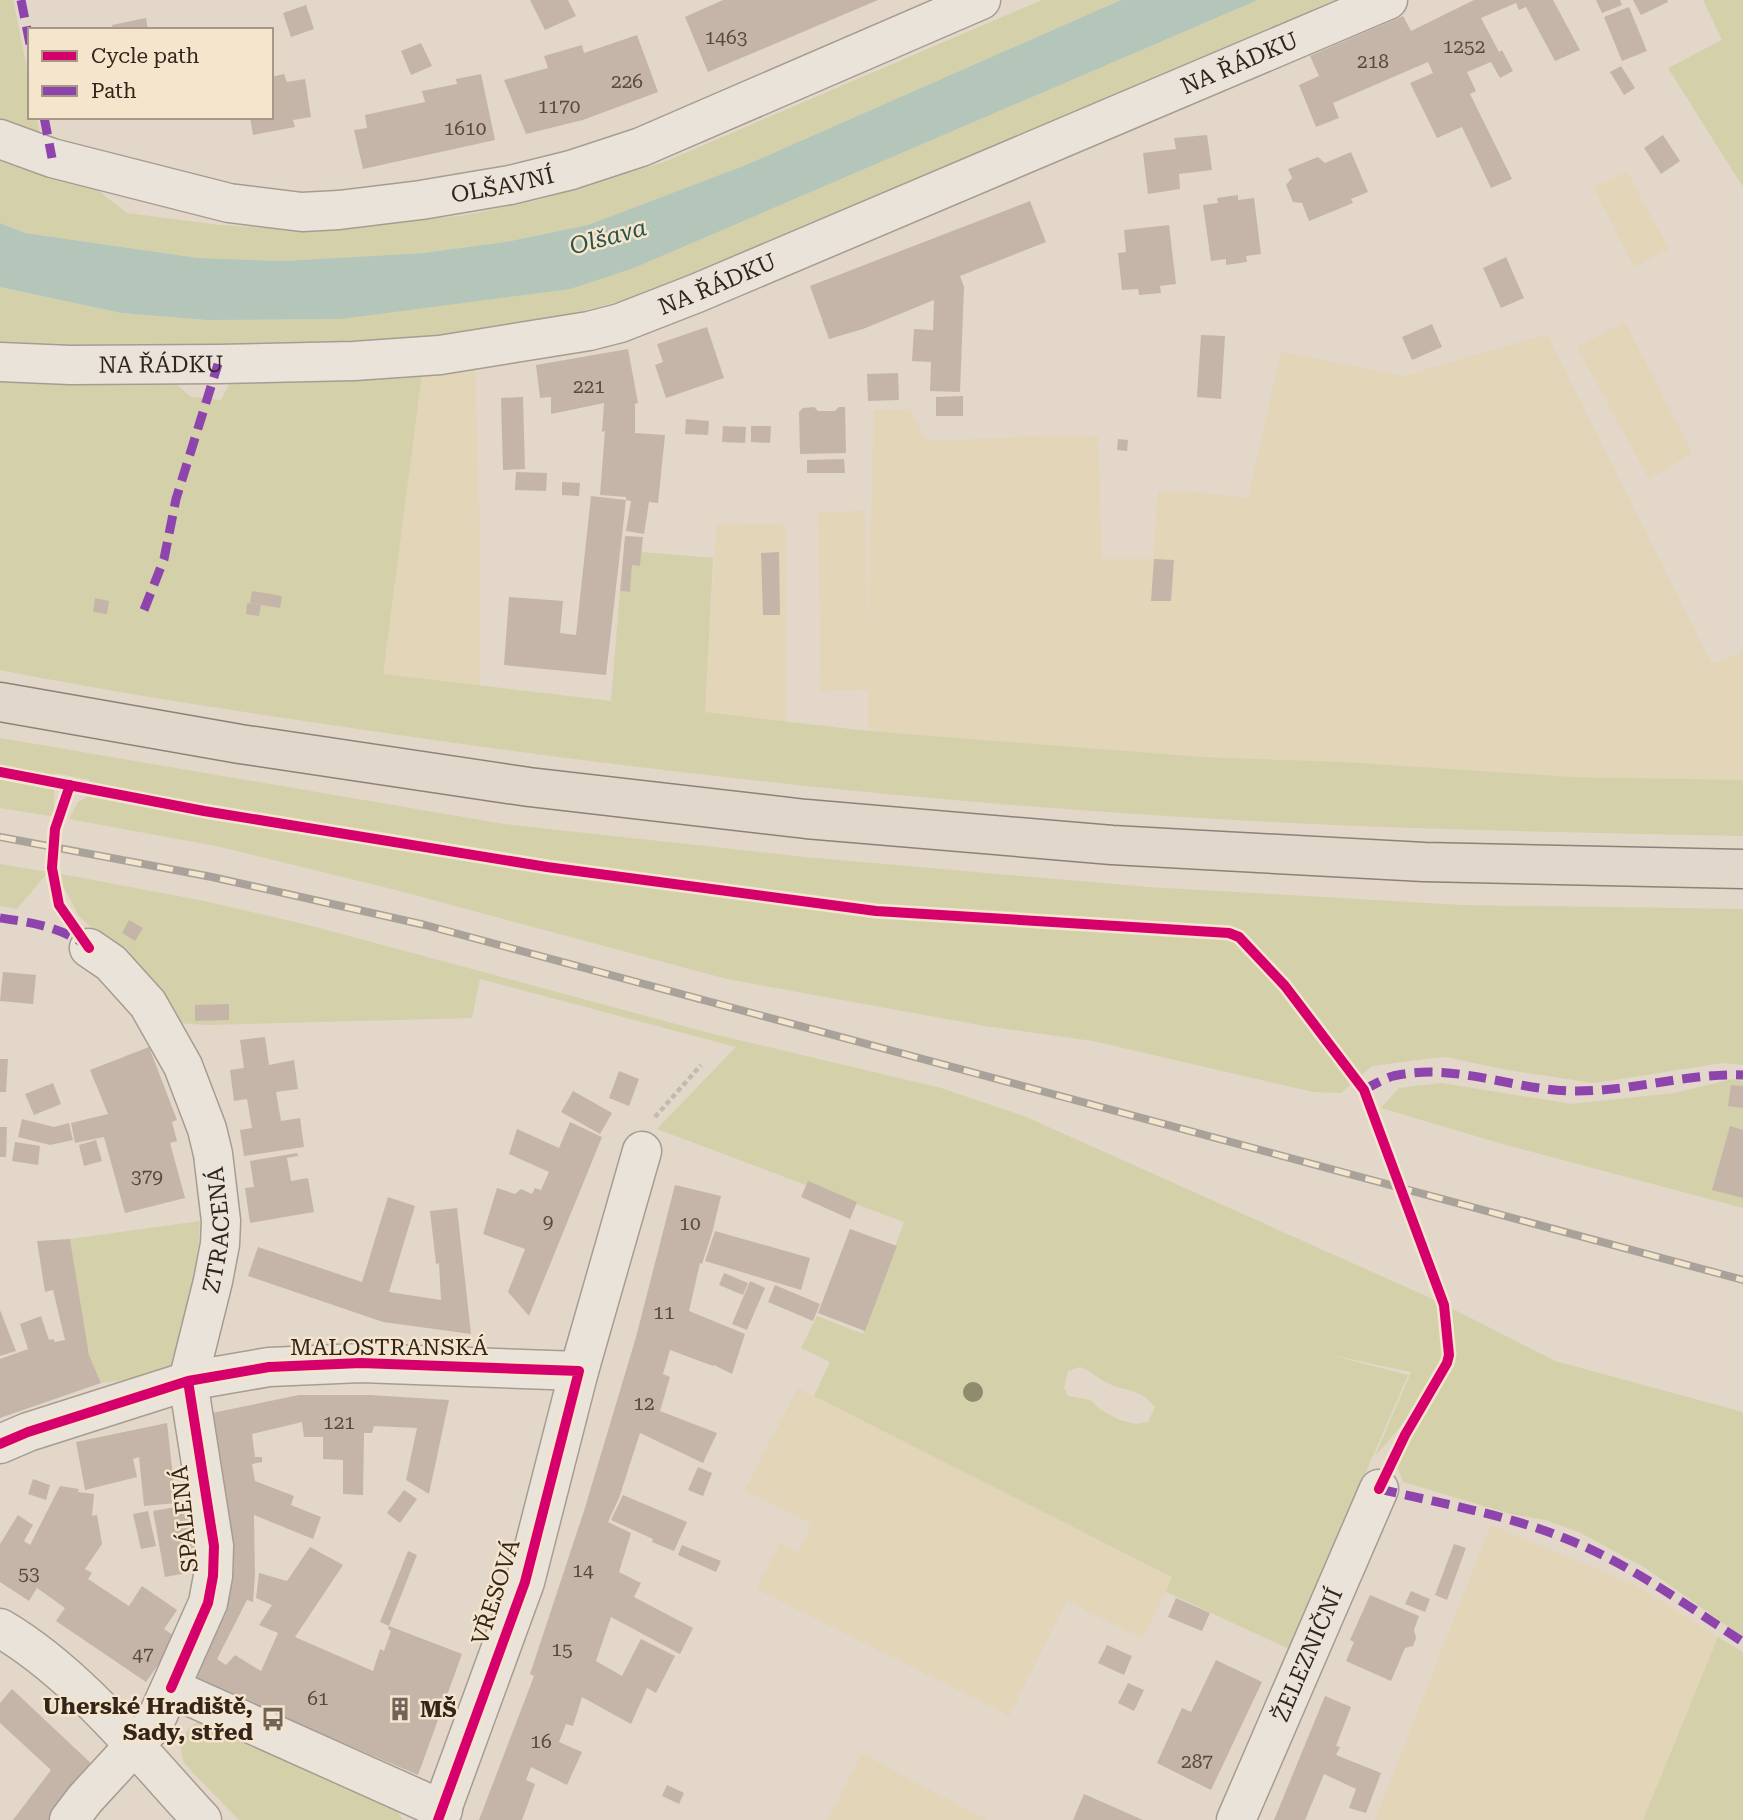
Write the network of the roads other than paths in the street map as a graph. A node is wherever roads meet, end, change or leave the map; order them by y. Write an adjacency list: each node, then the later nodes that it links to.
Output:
1 (981, 0): 3 (street, OLŠAVNÍ)
2 (1388, 0): 4 (street, NA ŘÁDKU)
3 (0, 139)
4 (0, 362)
5 (0, 702): 6 (main road)
6 (1743, 869)
7 (89, 948): 10 (street, ZTRACENÁ)
8 (642, 1151): 9 (street, VŘESOVÁ)
9 (579, 1371): 10 (street, MALOSTRANSKÁ); 16 (street, VŘESOVÁ)
10 (188, 1381): 11 (street, MALOSTRANSKÁ); 14 (street, SPÁLENÁ)
11 (0, 1444)
12 (1379, 1489): 19 (street, ŽELEZNIČNÍ)
13 (0, 1628): 15 (street)
14 (171, 1688): 15 (street, SPÁLENÁ); 16 (street)
15 (134, 1747): 17 (street, SPÁLENÁ); 18 (street)
16 (440, 1815)
17 (69, 1820)
18 (202, 1820)
19 (1236, 1820)

